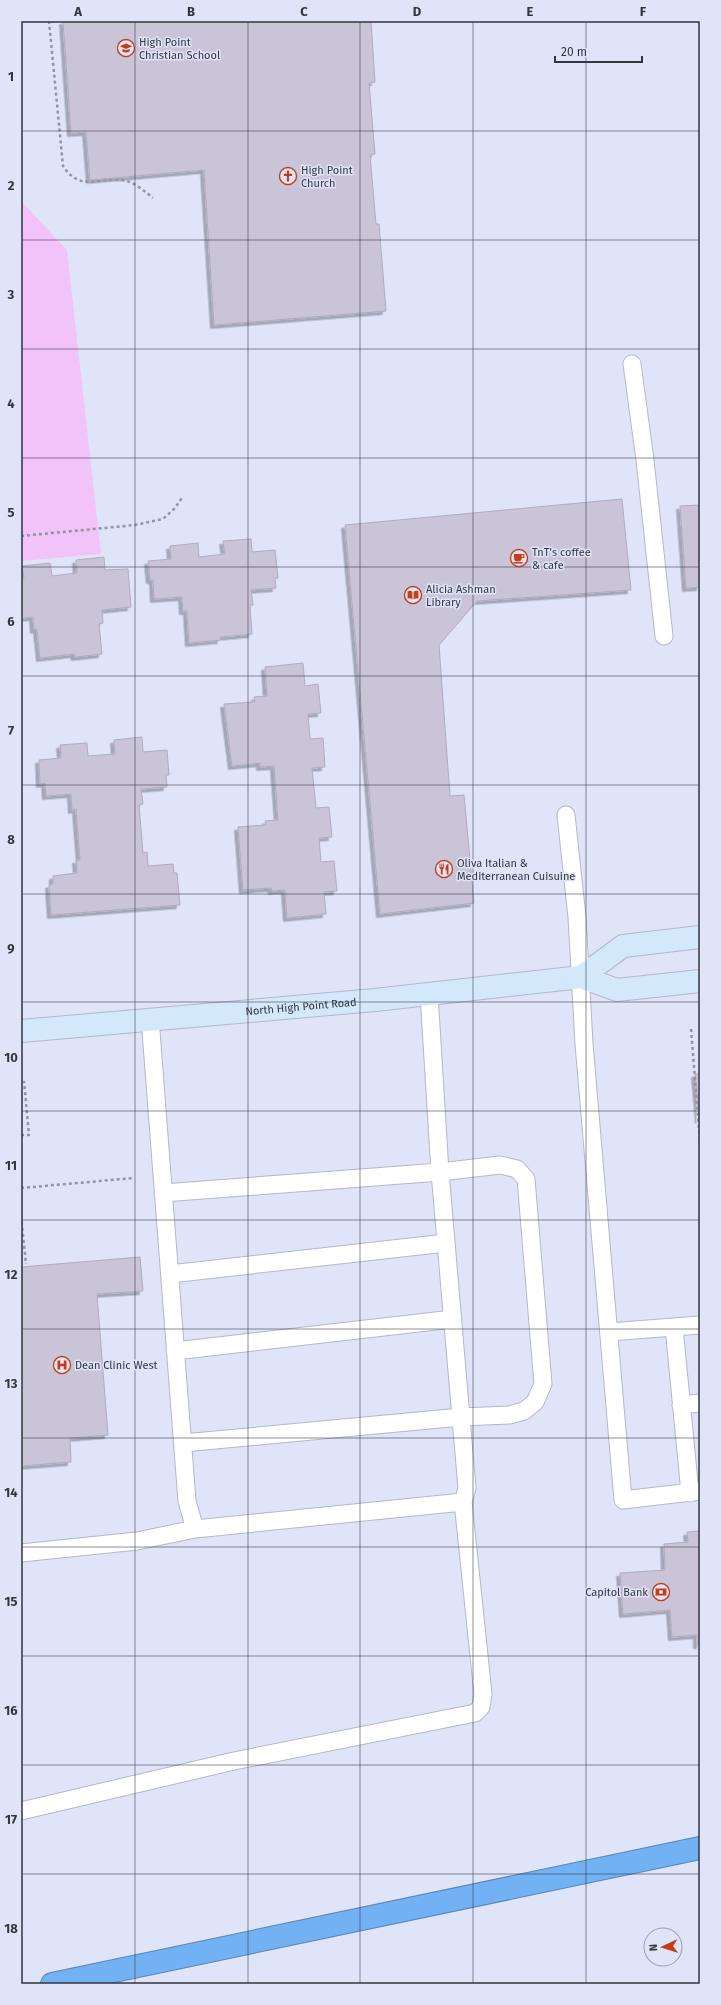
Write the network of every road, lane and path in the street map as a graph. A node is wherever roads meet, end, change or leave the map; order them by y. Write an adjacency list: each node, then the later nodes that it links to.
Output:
1 (49, 21): 2 (path)
2 (153, 198)
3 (632, 364): 6 (lane)
4 (182, 498): 5 (path)
5 (21, 536)
6 (664, 636)
7 (566, 816): 9 (lane)
8 (700, 937): 9 (street)
9 (581, 977): 10 (street, North High Point Road); 11 (street, North High Point Road); 29 (lane)
10 (700, 981)
11 (430, 994): 12 (street, North High Point Road); 18 (lane)
12 (150, 1018): 14 (street, North High Point Road); 21 (lane)
13 (690, 1029): 17 (path)
14 (21, 1031)
15 (24, 1081): 16 (path)
16 (21, 1135)
17 (700, 1141)
18 (440, 1172): 21 (lane); 23 (lane); 33 (lane)
19 (134, 1178): 20 (path)
20 (21, 1188)
21 (163, 1193): 25 (lane)
22 (21, 1216): 24 (path)
23 (446, 1243): 25 (lane); 26 (lane)
24 (26, 1264)
25 (170, 1274): 30 (lane)
26 (453, 1319): 30 (lane); 33 (lane)
27 (700, 1325): 28 (lane)
28 (674, 1327): 29 (lane); 32 (lane)
29 (609, 1332): 35 (lane)
30 (176, 1351): 34 (lane)
31 (700, 1403): 32 (lane)
32 (681, 1405): 35 (lane)
33 (462, 1417): 34 (lane); 36 (lane)
34 (183, 1443): 37 (lane)
35 (695, 1492)
36 (463, 1502): 37 (lane); 39 (lane)
37 (195, 1529): 38 (lane)
38 (21, 1553)
39 (21, 1811)
40 (700, 1848): 41 (highway)
41 (52, 1984)

